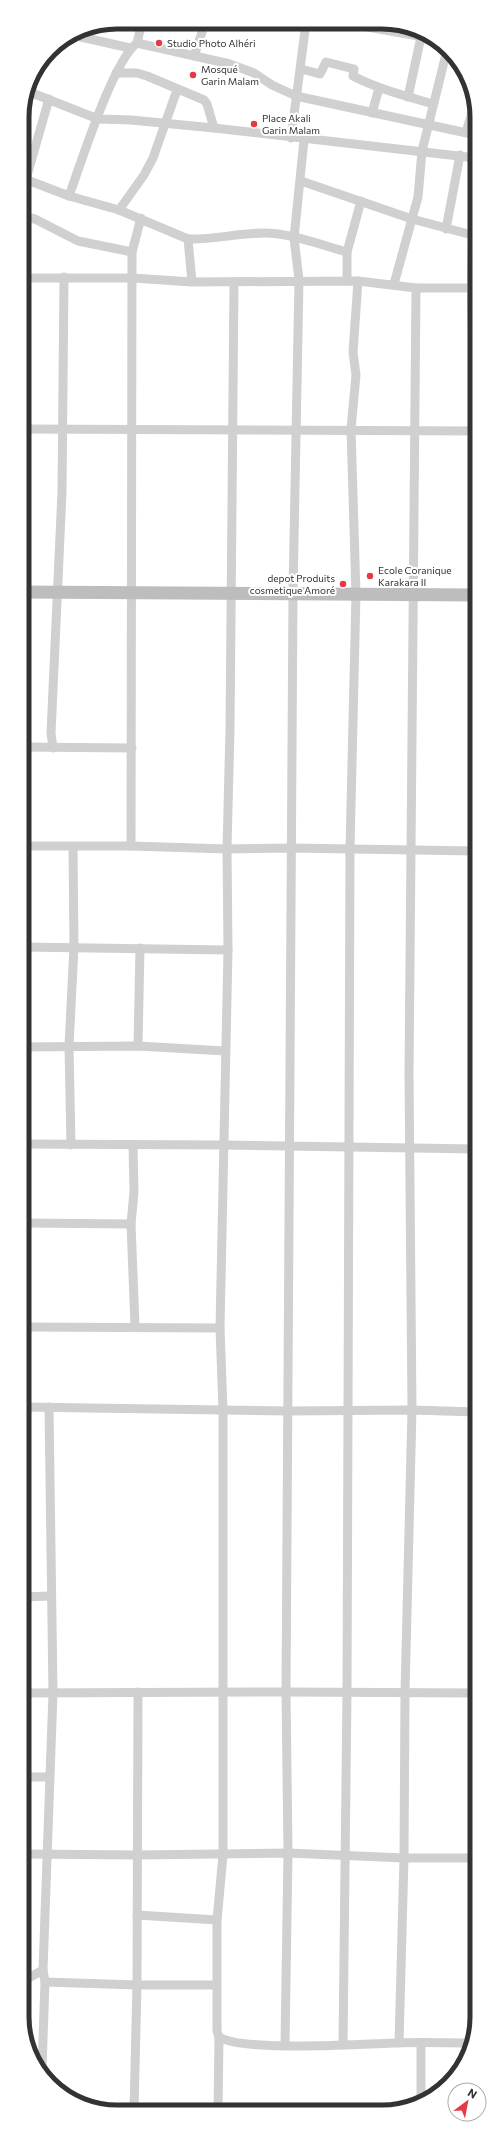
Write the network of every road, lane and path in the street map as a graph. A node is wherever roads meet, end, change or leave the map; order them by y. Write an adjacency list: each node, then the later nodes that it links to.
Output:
1 (140, 29): 8 (street)
2 (203, 29): 9 (street)
3 (305, 29): 11 (street)
4 (378, 29): 5 (street)
5 (414, 36)
6 (81, 37): 8 (street)
7 (422, 38): 17 (street)
8 (134, 46): 9 (street); 12 (street)
9 (194, 56): 16 (street)
10 (445, 56): 19 (street)
11 (301, 69): 13 (street); 16 (street)
12 (116, 73): 14 (street); 21 (street)
13 (379, 88): 17 (street); 20 (street)
14 (177, 90): 23 (street); 25 (street)
15 (33, 93): 18 (street)
16 (296, 96): 20 (street); 28 (street)
17 (408, 97): 19 (street)
18 (49, 99): 21 (street); 33 (street)
19 (433, 104): 24 (street)
20 (372, 113): 24 (street)
21 (98, 119): 23 (street); 36 (street)
22 (470, 120): 26 (street)
23 (166, 123): 25 (street); 38 (street)
24 (428, 125): 26 (street); 30 (street)
25 (214, 128): 28 (street)
26 (466, 132): 27 (street)
27 (470, 133)
28 (291, 138): 29 (street)
29 (304, 140): 30 (street); 35 (street)
30 (422, 151): 31 (street); 41 (street)
31 (460, 155): 32 (street); 42 (street)
32 (470, 157)
33 (29, 162)
34 (29, 180): 36 (street)
35 (301, 181): 37 (street); 44 (street)
36 (69, 196): 38 (street)
37 (361, 201): 41 (street); 47 (street)
38 (119, 210): 40 (street)
39 (29, 218): 46 (street)
40 (141, 218): 45 (street); 46 (street)
41 (412, 219): 42 (street); 56 (street)
42 (446, 229): 43 (street)
43 (470, 235)
44 (294, 238): 45 (street); 47 (street); 51 (street)
45 (188, 239): 54 (street)
46 (132, 252): 50 (street)
47 (347, 252): 52 (street)
48 (64, 277): 49 (street); 50 (street); 63 (street)
49 (29, 278)
50 (133, 278): 54 (street); 59 (street)
51 (300, 280): 52 (street); 55 (street); 61 (street)
52 (346, 281): 53 (street)
53 (358, 281): 56 (street); 62 (street)
54 (192, 282): 55 (street)
55 (234, 282): 64 (street)
56 (394, 284): 57 (street)
57 (416, 288): 58 (street); 65 (street)
58 (470, 288)
59 (131, 428): 63 (street); 64 (street); 67 (street)
60 (29, 429): 63 (street)
61 (296, 429): 62 (street); 64 (street); 71 (street)
62 (351, 429): 65 (street); 72 (street)
63 (62, 430): 70 (street)
64 (234, 430): 69 (street)
65 (415, 431): 66 (street); 74 (street)
66 (470, 431)
67 (132, 591): 69 (street); 70 (street); 77 (street)
68 (29, 592): 70 (street)
69 (231, 592): 71 (street); 82 (street)
70 (58, 593): 76 (street)
71 (293, 593): 72 (street); 81 (street)
72 (356, 594): 74 (street); 83 (street)
73 (470, 595): 74 (street)
74 (412, 596): 84 (street)
75 (29, 747): 76 (street)
76 (53, 748): 77 (street)
77 (132, 748): 79 (street)
78 (29, 846): 80 (street)
79 (131, 846): 80 (street); 82 (street)
80 (73, 847): 87 (street)
81 (291, 848): 82 (street); 83 (street); 98 (street)
82 (227, 849): 89 (street)
83 (350, 849): 84 (street); 99 (street)
84 (412, 850): 85 (street); 100 (street)
85 (470, 851)
86 (29, 947): 87 (street)
87 (74, 947): 88 (street); 90 (street)
88 (140, 948): 89 (street); 91 (street)
89 (228, 950): 93 (street)
90 (69, 1046): 91 (street); 92 (street); 95 (street)
91 (138, 1046): 93 (street)
92 (29, 1047)
93 (225, 1051): 97 (street)
94 (29, 1144): 95 (street)
95 (71, 1145): 96 (street)
96 (133, 1145): 97 (street); 103 (street)
97 (224, 1145): 98 (street); 106 (street)
98 (288, 1147): 99 (street); 111 (street)
99 (349, 1147): 100 (street); 112 (street)
100 (409, 1148): 101 (street); 110 (street)
101 (470, 1149)
102 (29, 1223): 103 (street)
103 (132, 1224): 104 (street)
104 (135, 1326): 105 (street); 106 (street)
105 (29, 1327)
106 (220, 1328): 109 (street)
107 (29, 1407): 108 (street)
108 (48, 1407): 109 (street); 114 (street)
109 (224, 1410): 111 (street); 117 (street)
110 (412, 1410): 112 (street); 113 (street); 122 (street)
111 (288, 1411): 112 (street); 118 (street)
112 (348, 1412): 119 (street)
113 (470, 1412)
114 (50, 1596): 115 (street); 121 (street)
115 (29, 1597)
116 (138, 1692): 117 (street); 121 (street); 130 (street)
117 (222, 1692): 118 (street); 131 (street)
118 (286, 1692): 119 (street); 126 (street)
119 (347, 1692): 122 (street); 129 (street)
120 (29, 1693): 121 (street)
121 (53, 1693): 125 (street)
122 (405, 1693): 123 (street); 132 (street)
123 (470, 1693)
124 (29, 1777): 125 (street)
125 (48, 1777): 128 (street)
126 (288, 1853): 129 (street); 131 (street); 145 (street)
127 (29, 1854): 128 (street)
128 (47, 1854): 130 (street); 136 (street)
129 (344, 1854): 132 (street); 146 (street)
130 (138, 1855): 131 (street); 134 (street)
131 (223, 1855): 135 (street)
132 (404, 1858): 133 (street); 142 (street)
133 (470, 1858)
134 (137, 1915): 135 (street); 139 (street)
135 (217, 1920): 140 (street)
136 (43, 1970): 137 (street); 138 (street)
137 (29, 1978)
138 (45, 1982): 139 (street); 147 (street)
139 (137, 1985): 140 (street); 149 (street)
140 (216, 1985): 141 (street)
141 (219, 2037): 145 (street); 150 (street)
142 (399, 2043): 144 (street); 146 (street)
143 (466, 2043): 144 (street)
144 (421, 2044): 148 (street)
145 (285, 2045): 146 (street)
146 (343, 2045)
147 (42, 2063)
148 (421, 2096)
149 (134, 2105)
150 (218, 2105)

